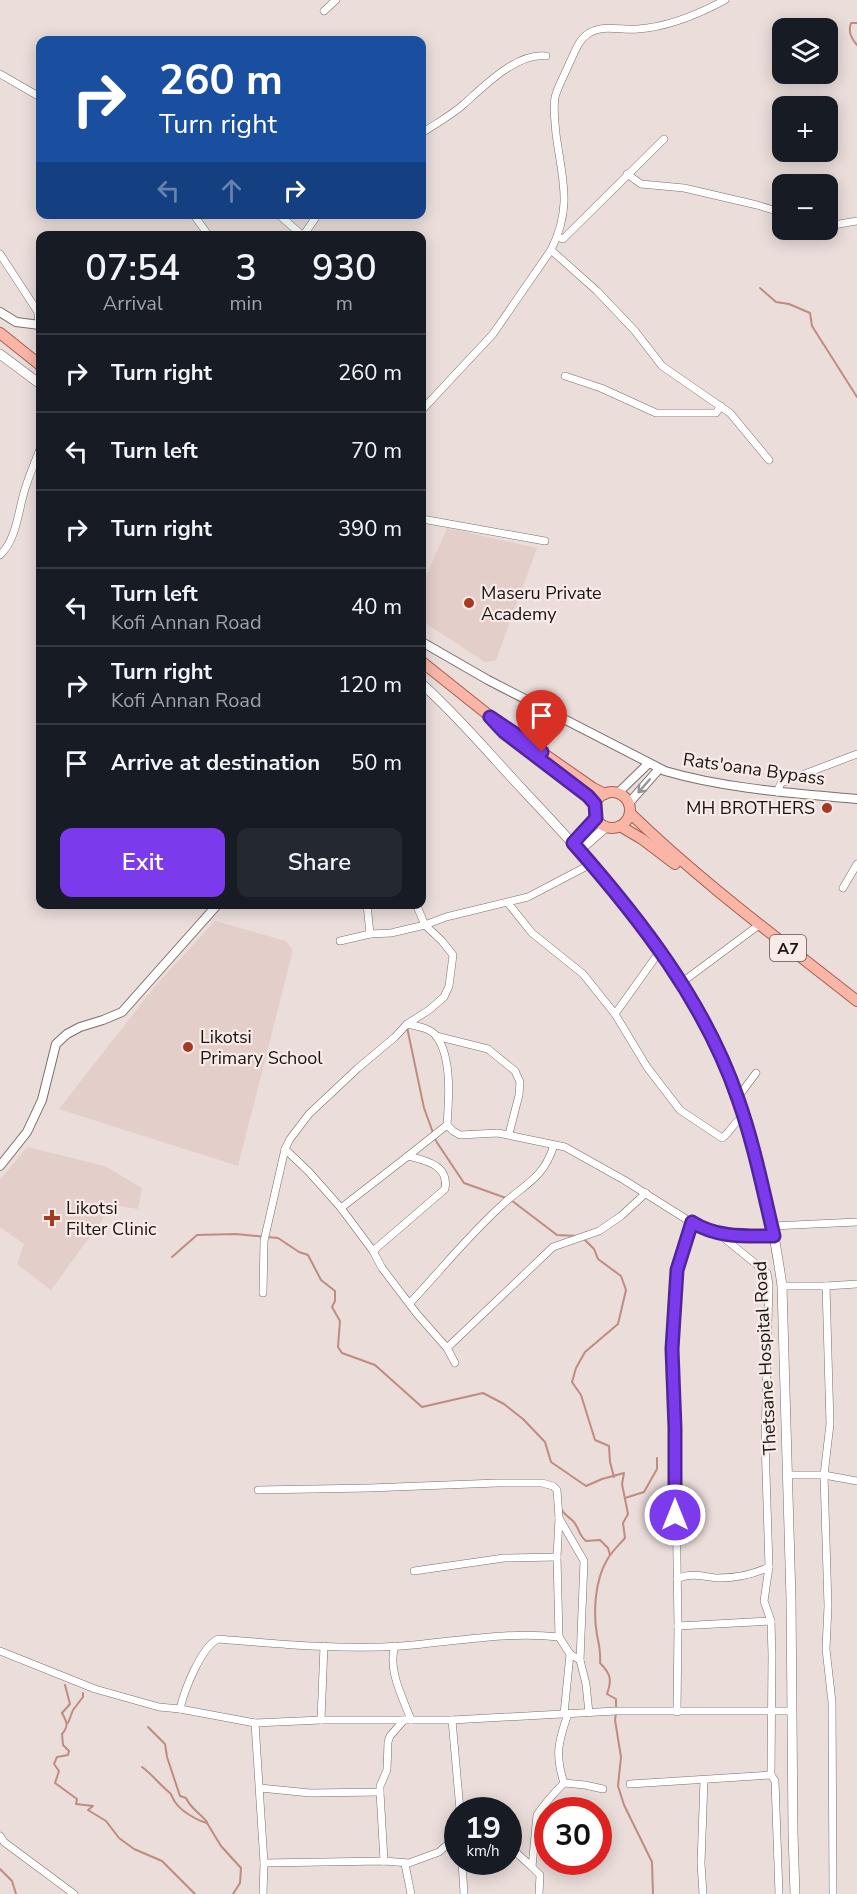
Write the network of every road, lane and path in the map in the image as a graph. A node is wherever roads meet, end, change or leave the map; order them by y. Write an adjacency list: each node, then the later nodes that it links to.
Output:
1 (336, 0): 3 (street)
2 (725, 0): 15 (street)
3 (324, 11)
4 (546, 56): 7 (street)
5 (0, 74): 6 (street)
6 (36, 95)
7 (426, 130)
8 (664, 139): 9 (street)
9 (627, 174): 10 (street); 15 (street)
10 (772, 210)
11 (284, 219): 14 (street)
12 (857, 221): 13 (street)
13 (838, 224)
14 (297, 231)
15 (558, 237): 16 (street)
16 (551, 250): 26 (street); 27 (street)
17 (0, 254): 18 (street)
18 (36, 309)
19 (0, 312): 20 (street)
20 (36, 324)
21 (0, 333): 23 (main road)
22 (0, 354): 25 (main road)
23 (36, 362)
24 (565, 376): 27 (street)
25 (36, 381)
26 (426, 406)
27 (721, 406): 29 (street)
28 (36, 459): 32 (street)
29 (769, 460)
30 (426, 520): 31 (street)
31 (545, 541)
32 (0, 555)
33 (426, 644): 38 (street, Rats'oana Bypass)
34 (426, 665): 36 (main road)
35 (426, 688): 49 (main road, Thetsane Hospital Road)
36 (490, 717): 42 (main road); 44 (main road)
37 (857, 754): 40 (street)
38 (649, 763): 39 (street, Rats'oana Bypass); 41 (street)
39 (659, 769): 40 (street, Rats'oana Bypass); 45 (street, one-way to 45)
40 (777, 792): 43 (street, Rats'oana Bypass)
41 (618, 793): 42 (main road); 45 (main road, A7)
42 (605, 794): 44 (main road)
43 (857, 799)
44 (595, 804): 46 (main road)
45 (630, 808): 47 (main road); 53 (main road, A7)
46 (596, 818): 48 (main road); 49 (main road)
47 (620, 826): 48 (main road); 53 (main road, A7)
48 (606, 827): 49 (main road)
49 (576, 847): 50 (main road, Thetsane Hospital Road)
50 (591, 864): 54 (street); 62 (main road, Thetsane Hospital Road)
51 (857, 864): 52 (street)
52 (843, 888)
53 (720, 894): 59 (main road, A7)
54 (508, 903): 58 (street); 65 (street)
55 (214, 909): 76 (street)
56 (368, 909): 60 (street)
57 (418, 909): 58 (street)
58 (425, 925): 60 (street); 66 (street)
59 (759, 925): 63 (street); 64 (main road, A7)
60 (370, 934): 61 (street)
61 (340, 942)
62 (660, 951): 63 (main road, Thetsane Hospital Road); 65 (street)
63 (681, 983): 69 (main road, Thetsane Hospital Road)
64 (857, 1001)
65 (615, 1014): 70 (street)
66 (407, 1024): 67 (street); 74 (street)
67 (436, 1036): 71 (street); 72 (street)
68 (756, 1073): 69 (street)
69 (738, 1097): 70 (main road, Thetsane Hospital Road)
70 (744, 1116): 81 (main road, Thetsane Hospital Road)
71 (447, 1125): 72 (street); 75 (street)
72 (509, 1134): 73 (street)
73 (554, 1145): 77 (street); 88 (street)
74 (285, 1149): 78 (street); 87 (street)
75 (408, 1156): 78 (street); 83 (street)
76 (0, 1166)
77 (646, 1193): 79 (street); 89 (street)
78 (341, 1208): 83 (street)
79 (692, 1222): 82 (street); 99 (street)
80 (857, 1222): 81 (street)
81 (773, 1231): 82 (street); 85 (main road, Thetsane Hospital Road)
82 (719, 1234): 97 (street)
83 (373, 1251): 88 (street)
84 (857, 1284): 86 (street)
85 (782, 1286): 86 (street); 91 (main road, Thetsane Hospital Road)
86 (826, 1286): 92 (street)
87 (263, 1293)
88 (410, 1304): 89 (street)
89 (447, 1348): 90 (street)
90 (455, 1363)
91 (787, 1475): 92 (street); 110 (main road, Thetsane Hospital Road)
92 (824, 1475): 93 (street); 142 (street)
93 (857, 1480)
94 (258, 1490): 95 (street)
95 (559, 1518): 96 (street); 107 (street)
96 (557, 1557): 98 (street); 102 (street)
97 (769, 1567): 99 (street); 100 (street)
98 (414, 1571)
99 (677, 1579): 101 (street)
100 (771, 1621): 101 (street); 109 (street)
101 (678, 1626): 111 (street)
102 (559, 1637): 104 (street); 106 (street)
103 (324, 1646): 104 (street); 108 (street); 114 (street)
104 (395, 1646): 115 (street)
105 (0, 1652): 108 (street)
106 (570, 1654): 107 (street); 113 (street)
107 (580, 1660): 112 (street)
108 (180, 1709): 117 (street)
109 (772, 1710): 110 (street); 111 (street); 118 (street)
110 (791, 1711): 141 (main road, Thetsane Hospital Road)
111 (677, 1712): 112 (street)
112 (589, 1713): 113 (street)
113 (566, 1714): 116 (street); 120 (street)
114 (321, 1720): 115 (street); 117 (street)
115 (407, 1720): 116 (street); 124 (street)
116 (452, 1720): 125 (street)
117 (255, 1723): 122 (street)
118 (771, 1775): 119 (street); 140 (street)
119 (704, 1780): 121 (street); 139 (street)
120 (564, 1783): 123 (street); 132 (street)
121 (630, 1784)
122 (260, 1788): 124 (street); 130 (street)
123 (603, 1789)
124 (380, 1792): 129 (street)
125 (459, 1797)
126 (0, 1836): 134 (street)
127 (444, 1847): 131 (street)
128 (522, 1858): 132 (street)
129 (384, 1861): 130 (street); 131 (street)
130 (264, 1863): 135 (street)
131 (405, 1864): 136 (street)
132 (532, 1867): 138 (street)
133 (463, 1875): 137 (street)
134 (74, 1894)
135 (263, 1894)
136 (411, 1894)
137 (464, 1894)
138 (539, 1894)
139 (703, 1894)
140 (779, 1894)
141 (795, 1894)
142 (833, 1894)

